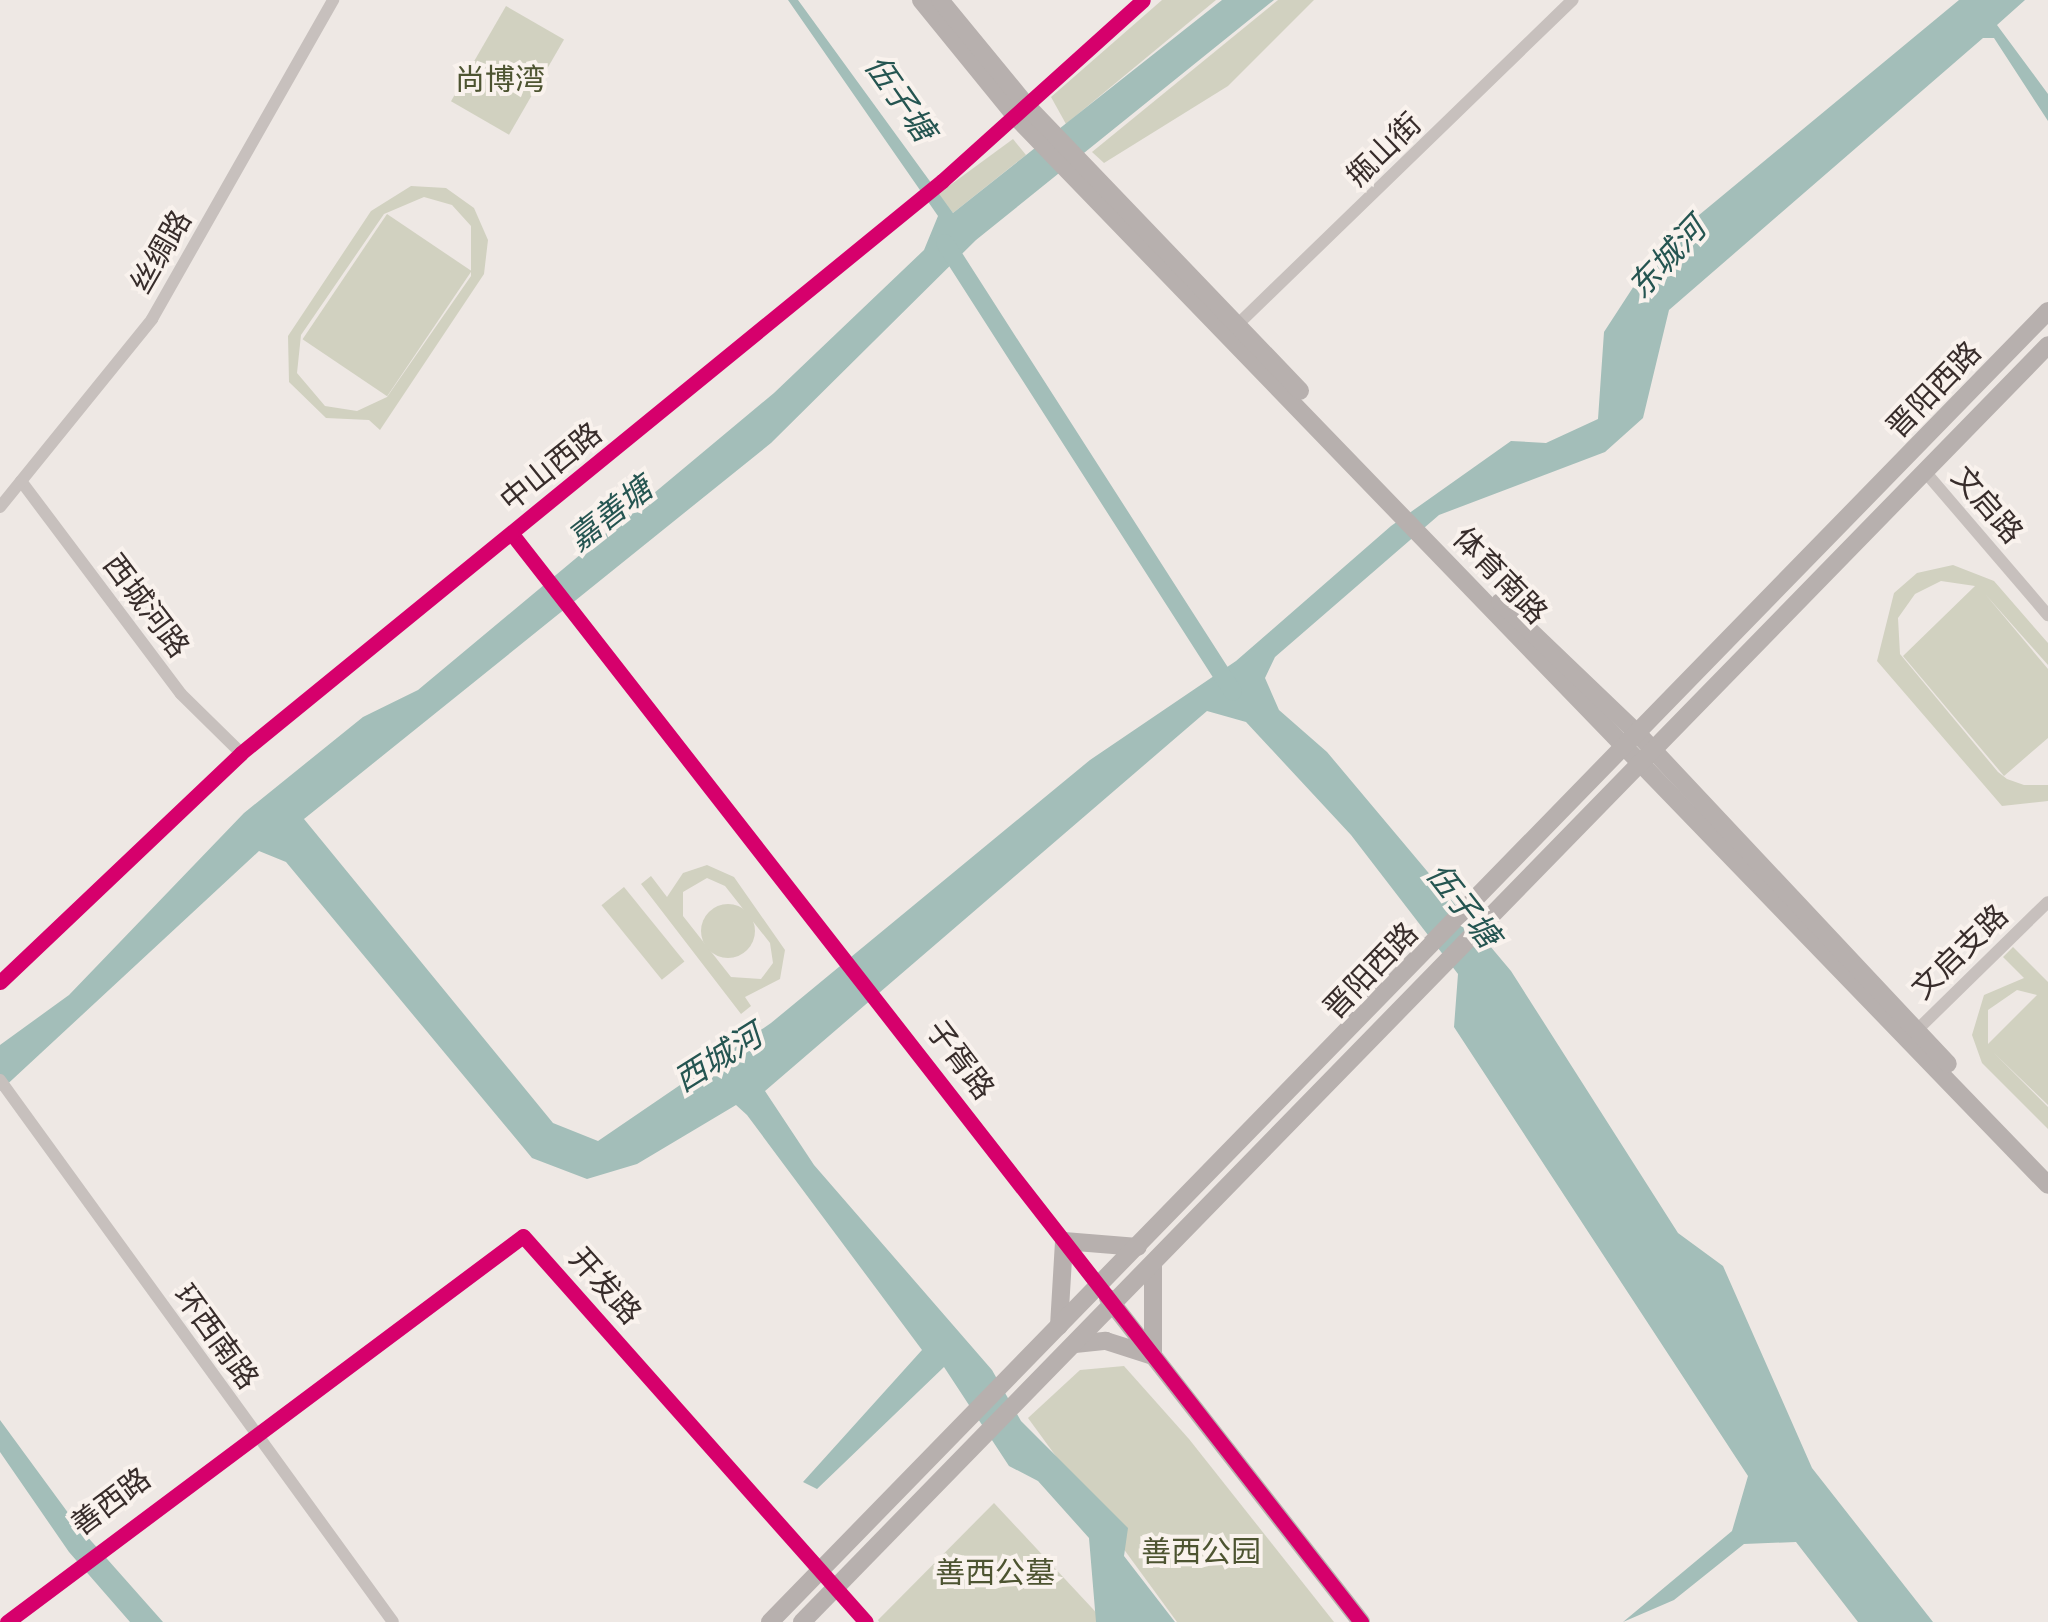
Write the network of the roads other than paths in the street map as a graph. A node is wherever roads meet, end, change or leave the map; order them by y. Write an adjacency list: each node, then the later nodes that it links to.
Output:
1 (333, 0): 11 (street, 丝绸路)
2 (920, 0): 6 (main road, 体育南路)
3 (940, 0): 6 (main road, 体育南路)
4 (1143, 0): 6 (street, 中山西路)
5 (1573, 0): 8 (street, 甁山街)
6 (1022, 112): 8 (main road, 体育南路); 13 (street, 中山西路)
7 (2048, 311): 15 (main road, 晋阳西路)
8 (1232, 330): 15 (main road, 体育南路)
9 (2048, 345): 10 (main road, 晋阳西路)
10 (1927, 474): 14 (street, 文启路); 17 (main road, 晋阳西路)
11 (20, 481): 12 (street, 丝绸路); 16 (street, 西城河路)
12 (0, 507)
13 (512, 534): 16 (street, 中山西路); 24 (street, 子胥路)
14 (2048, 614)
15 (1633, 741): 17 (main road, 体育南路); 25 (main road, 晋阳西路)
16 (240, 753): 19 (street, 中山西路)
17 (1648, 761): 20 (main road, 体育南路); 26 (main road, 晋阳西路)
18 (2048, 902): 20 (street, 文启支路)
19 (0, 982)
20 (1912, 1034): 22 (main road, 体育南路); 23 (main road, 体育南路)
21 (0, 1080): 32 (street, 环西南路)
22 (2048, 1169)
23 (2048, 1185)
24 (1064, 1241): 25 (main road); 27 (street, 子胥路); 29 (main road)
25 (1138, 1247): 27 (main road, 晋阳西路)
26 (1153, 1265): 28 (main road, 晋阳西路); 31 (main road)
27 (1098, 1286): 28 (main road, 子胥路); 29 (main road, 晋阳西路)
28 (1113, 1305): 30 (main road, 晋阳西路); 31 (main road, 子胥路)
29 (1059, 1326): 33 (main road, 晋阳西路)
30 (1075, 1344): 31 (main road); 34 (main road, 晋阳西路)
31 (1153, 1356): 40 (main road, 子胥路)
32 (253, 1431): 33 (street, 开发路); 35 (street, 善西路); 36 (street, 环西南路)
33 (820, 1569): 34 (street, 开发路); 37 (main road, 晋阳西路)
34 (834, 1588): 38 (main road, 晋阳西路); 39 (street, 开发路)
35 (6, 1622)
36 (394, 1622)
37 (770, 1622)
38 (802, 1622)
39 (866, 1622)
40 (1361, 1622)

